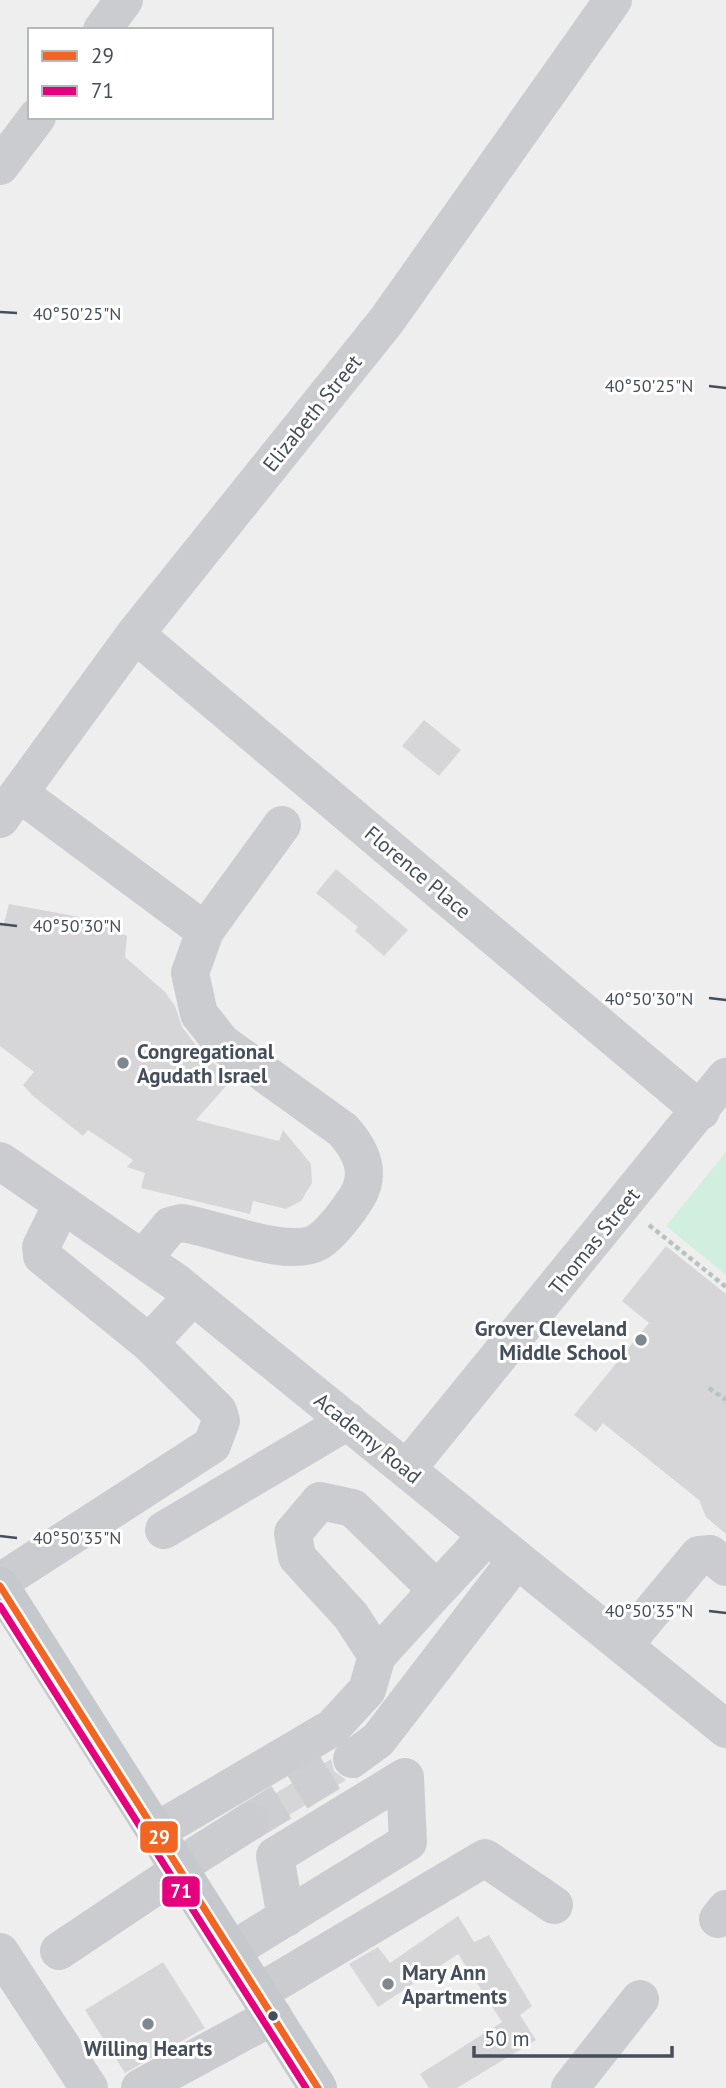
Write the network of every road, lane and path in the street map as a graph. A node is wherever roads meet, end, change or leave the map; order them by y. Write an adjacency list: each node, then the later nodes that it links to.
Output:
1 (124, 0): 3 (street)
2 (613, 0): 6 (street, Elizabeth Street)
3 (103, 28)
4 (35, 119): 5 (street)
5 (0, 166)
6 (135, 634): 7 (street, Elizabeth Street); 11 (street, Florence Place)
7 (10, 806): 9 (street)
8 (282, 825): 9 (street)
9 (205, 931): 15 (street)
10 (726, 1077): 11 (street, Thomas Street)
11 (701, 1111): 24 (street, Thomas Street)
12 (0, 1161): 13 (street, Academy Road)
13 (62, 1204): 15 (street, Academy Road); 18 (street)
14 (649, 1225): 16 (path)
15 (141, 1258): 17 (street, Academy Road); 18 (street)
16 (726, 1287)
17 (193, 1296): 19 (street); 22 (street, Academy Road)
18 (104, 1304): 19 (street)
19 (149, 1343): 30 (street)
20 (709, 1388): 21 (path)
21 (726, 1400)
22 (348, 1421): 23 (street); 24 (street, Academy Road)
23 (299, 1451): 25 (street); 26 (street)
24 (407, 1469): 27 (street, Academy Road)
25 (320, 1501): 29 (street); 32 (street)
26 (164, 1530)
27 (503, 1547): 29 (street); 31 (street, Academy Road); 34 (street)
28 (726, 1567): 31 (street)
29 (437, 1590): 32 (street)
30 (1, 1591): 36 (main road)
31 (624, 1645): 33 (street, Academy Road)
32 (377, 1656): 36 (street)
33 (726, 1729)
34 (352, 1759)
35 (249, 1822): 37 (street)
36 (155, 1832): 37 (main road)
37 (179, 1868): 40 (street); 41 (main road)
38 (554, 1905): 44 (street)
39 (286, 1918): 41 (street)
40 (60, 1951)
41 (231, 1951): 44 (main road)
42 (0, 1952): 45 (street)
43 (640, 1999): 48 (street)
44 (265, 2005): 46 (street); 47 (main road)
45 (89, 2088)
46 (140, 2088)
47 (318, 2088)
48 (570, 2088)

